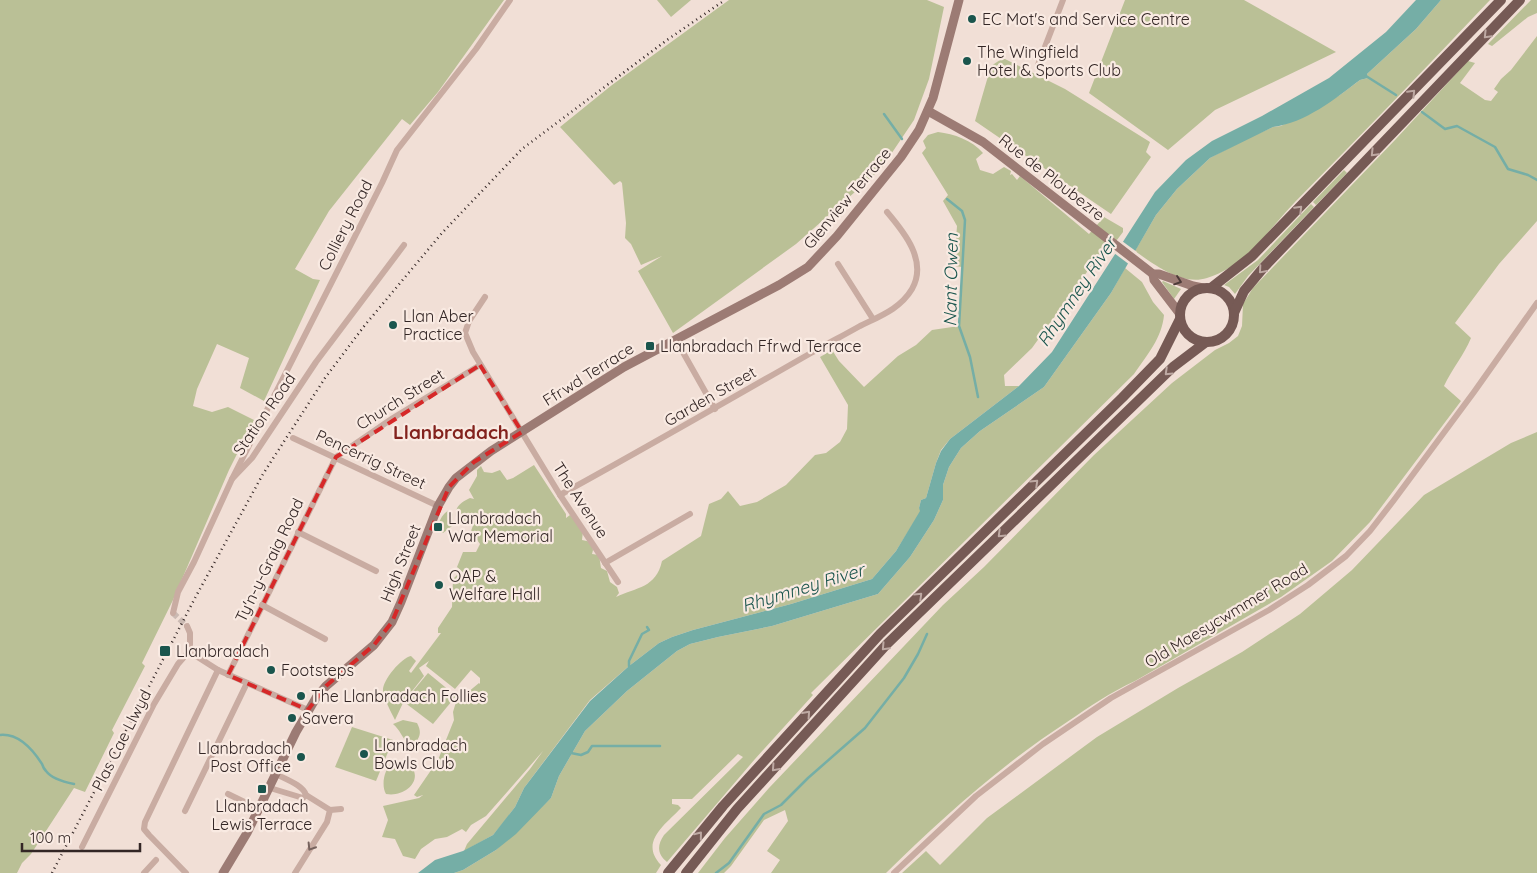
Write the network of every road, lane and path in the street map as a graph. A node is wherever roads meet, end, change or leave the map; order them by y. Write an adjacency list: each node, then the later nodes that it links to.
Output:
1 (510, 0): 25 (street, Colliery Road)
2 (959, 0): 7 (street, Glenview Terrace)
3 (1501, 0): 12 (main road, one-way to 3)
4 (1520, 0): 15 (main road, one-way to 15)
5 (1061, 1): 6 (street)
6 (1038, 65)
7 (928, 112): 11 (street, Rue de Ploubezre); 18 (street, Glenview Terrace)
8 (887, 212): 17 (street, Garden Street)
9 (404, 245): 25 (street, Station Road)
10 (838, 264): 17 (street)
11 (1153, 274): 12 (street, Rue de Ploubezre, one-way to 12); 16 (street, Rue de Ploubezre)
12 (1207, 288): 15 (main road); 16 (main road)
13 (484, 297): 20 (street, The Avenue)
14 (1537, 303): 58 (street, Old Maesycwmmer Road)
15 (1234, 313): 19 (main road)
16 (1180, 316): 19 (main road); 56 (main road, one-way to 16)
17 (873, 319): 21 (street, Garden Street)
18 (674, 341): 21 (street); 22 (street, Ffrwd Terrace)
19 (1206, 342): 57 (main road, one-way to 57)
20 (480, 365): 22 (street, The Avenue); 24 (street, Church Street)
21 (715, 409): 26 (street, Garden Street)
22 (522, 432): 26 (street, The Avenue); 27 (street, High Street)
23 (293, 438): 24 (street, Pencerrig Street)
24 (336, 457): 27 (street, Pencerrig Street); 29 (street, Ty'n-y-Graig Road)
25 (232, 479): 34 (street, Station Road)
26 (560, 495): 30 (street, The Avenue)
27 (438, 506): 41 (street, High Street)
28 (690, 514): 30 (street)
29 (298, 532): 31 (street); 33 (street, Ty'n-y-Graig Road)
30 (605, 563): 32 (street, The Avenue)
31 (376, 571)
32 (618, 582)
33 (262, 605): 36 (street); 39 (street, Ty'n-y-Graig Road)
34 (173, 613)
35 (187, 626): 37 (street)
36 (325, 639)
37 (190, 650): 38 (street); 50 (street, Plas Cae Llwyd)
38 (218, 670): 39 (street); 53 (street)
39 (228, 675): 40 (street)
40 (246, 683): 41 (street); 49 (street)
41 (308, 710): 42 (street, High Street)
42 (276, 774): 43 (street, High Street); 45 (street)
43 (270, 788): 45 (street); 46 (street, High Street)
44 (228, 794): 46 (street)
45 (306, 796): 48 (street)
46 (259, 809): 54 (street, High Street)
47 (341, 809): 48 (street)
48 (330, 810): 55 (street, one-way to 55)
49 (185, 811)
50 (82, 847)
51 (156, 860): 52 (street)
52 (144, 873)
53 (186, 873)
54 (223, 873)
55 (295, 873)
56 (668, 873)
57 (686, 873)
58 (894, 873)

